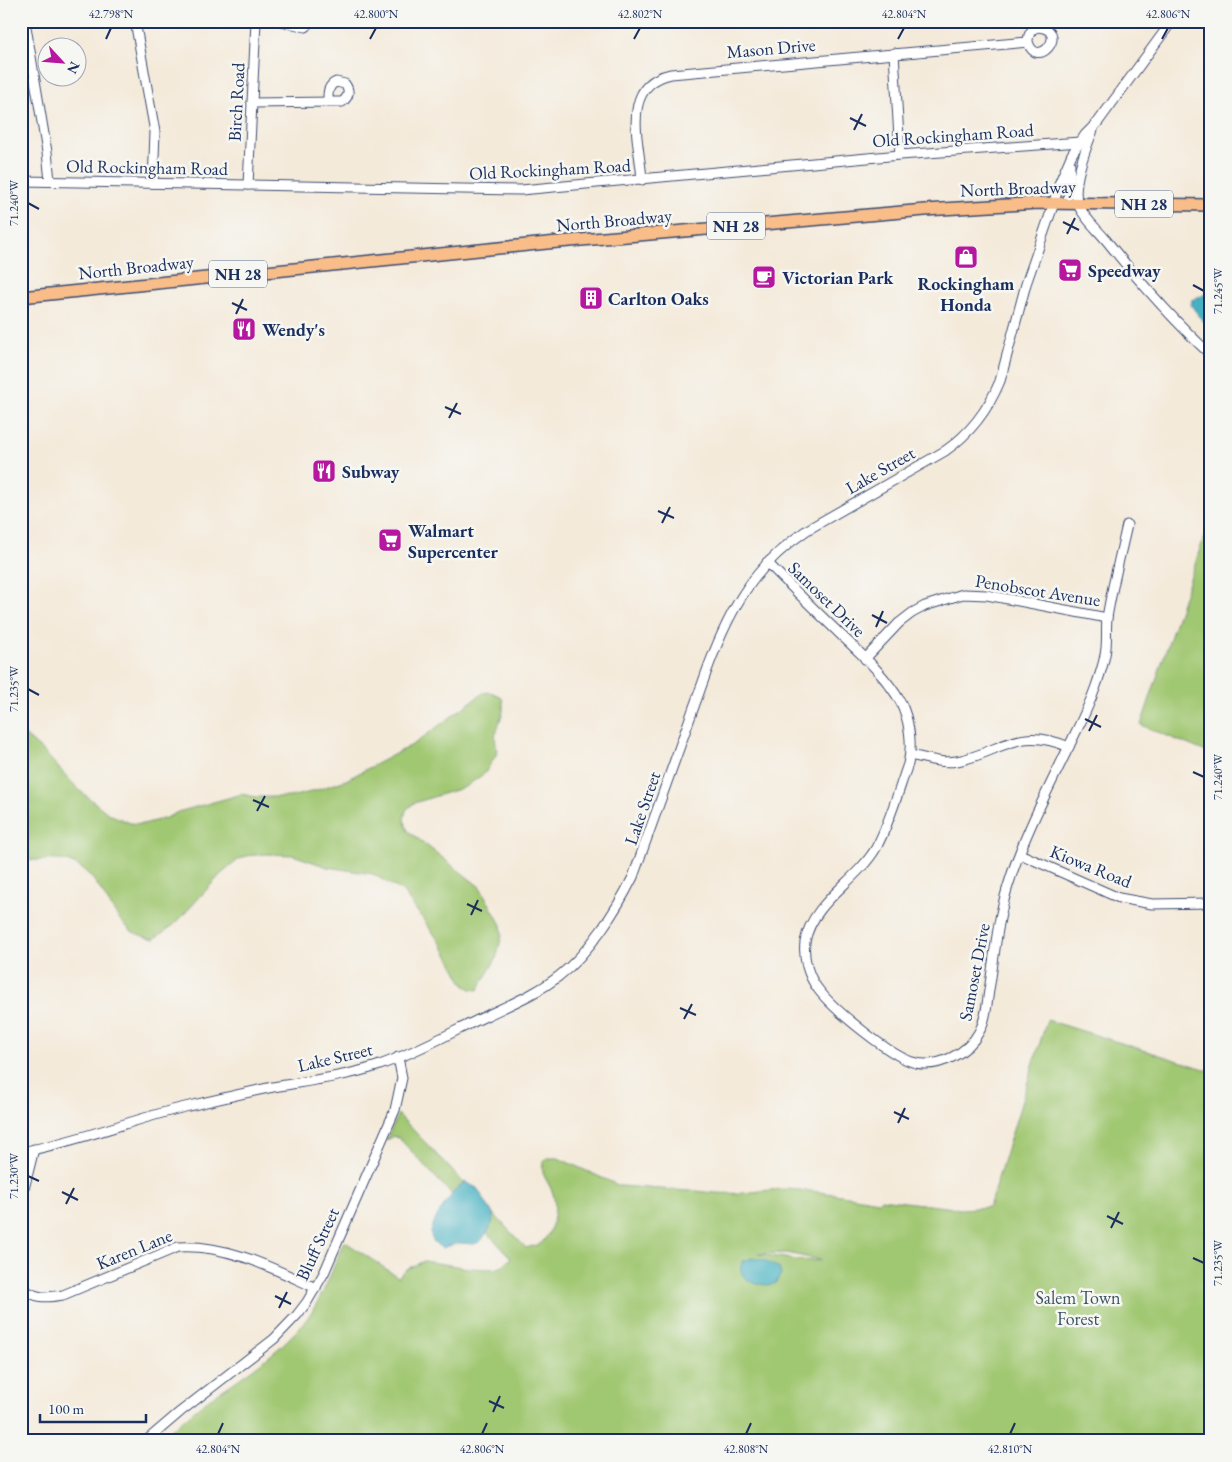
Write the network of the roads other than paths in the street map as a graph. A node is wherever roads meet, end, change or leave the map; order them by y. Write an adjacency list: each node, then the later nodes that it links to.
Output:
1 (25, 21): 9 (street)
2 (135, 21): 20 (street)
3 (256, 21): 12 (street, Birch Road)
4 (281, 21): 6 (street)
5 (1172, 21): 13 (street)
6 (306, 27)
7 (1028, 42): 8 (street, Mason Drive)
8 (894, 53): 16 (street); 17 (street, Mason Drive)
9 (32, 59): 10 (street); 19 (street)
10 (21, 61)
11 (328, 102): 12 (street)
12 (252, 103): 21 (street, Birch Road)
13 (1094, 128): 14 (street, Lake Street); 23 (street)
14 (1080, 142): 15 (street, Lake Street); 16 (street, Old Rockingham Road)
15 (1072, 154): 22 (street, Lake Street); 23 (street)
16 (900, 155): 17 (street, Old Rockingham Road)
17 (642, 180): 21 (street, Old Rockingham Road)
18 (21, 181): 19 (street, Old Rockingham Road)
19 (50, 182): 20 (street, Old Rockingham Road)
20 (153, 183): 21 (street, Old Rockingham Road)
21 (248, 185)
22 (1054, 203): 23 (main road, North Broadway / NH 28); 25 (main road, North Broadway / NH 28); 28 (street, Lake Street)
23 (1073, 203): 24 (main road, North Broadway / NH 28); 26 (street)
24 (1211, 205)
25 (21, 297)
26 (1211, 355)
27 (1126, 525): 29 (street, Samoset Drive)
28 (767, 562): 30 (street, Samoset Drive); 35 (street, Lake Street)
29 (1107, 618): 30 (street, Penobscot Avenue); 31 (street, Samoset Drive)
30 (865, 659): 32 (street, Samoset Drive)
31 (1069, 747): 32 (street); 33 (street, Samoset Drive)
32 (910, 755): 33 (street, Samoset Drive)
33 (1020, 854): 34 (street, Kiowa Road)
34 (1211, 903)
35 (398, 1057): 36 (street, Lake Street); 40 (street, Bluff Street)
36 (34, 1149): 37 (street, Lake Street); 38 (street)
37 (21, 1152)
38 (21, 1201)
39 (21, 1287): 40 (street, Karen Lane)
40 (316, 1288): 41 (street, Bluff Street)
41 (146, 1441)

